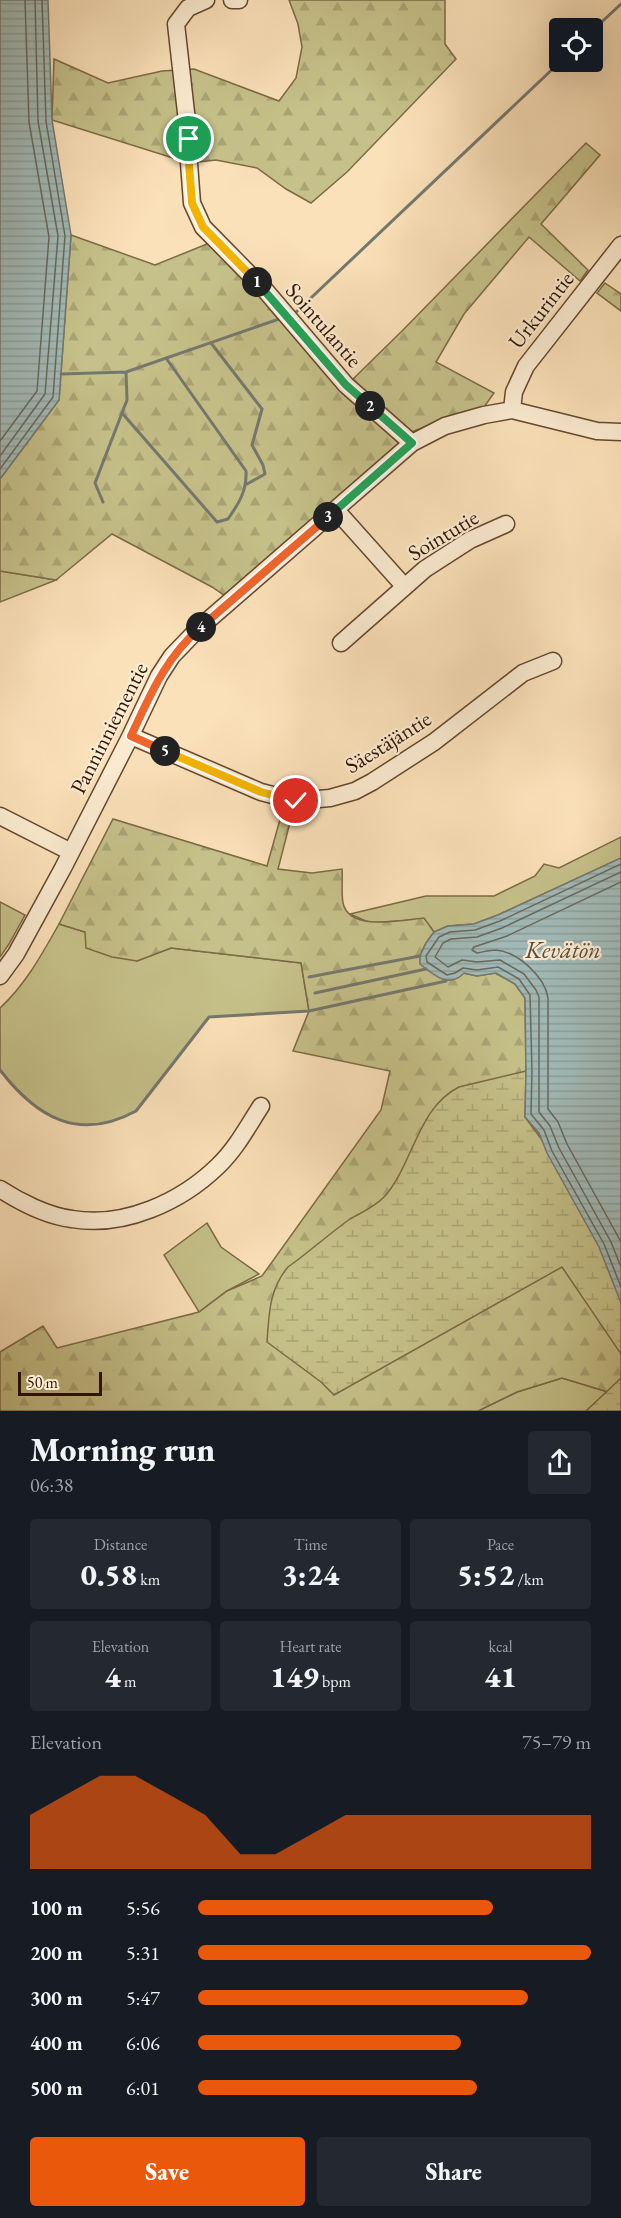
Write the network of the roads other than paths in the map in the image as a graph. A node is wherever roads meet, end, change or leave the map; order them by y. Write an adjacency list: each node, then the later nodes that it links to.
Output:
1 (206, 0): 7 (street, Sointulantie)
2 (232, 0): 3 (street)
3 (238, 0)
4 (621, 245): 5 (street, Urkurintie)
5 (512, 410): 6 (street, Panninniementie); 7 (street, Panninniementie)
6 (621, 432)
7 (412, 443): 8 (street, Panninniementie)
8 (336, 510): 10 (street, Sointutie); 13 (street, Panninniementie)
9 (506, 524): 10 (street, Sointutie)
10 (404, 586): 11 (street, Sointutie)
11 (341, 643)
12 (553, 661): 13 (street, Säestäjäntie)
13 (131, 736): 15 (street, Panninniementie)
14 (0, 816): 15 (street)
15 (71, 852): 16 (street, Panninniementie)
16 (0, 976)
17 (261, 1106): 18 (street)
18 (0, 1189)

